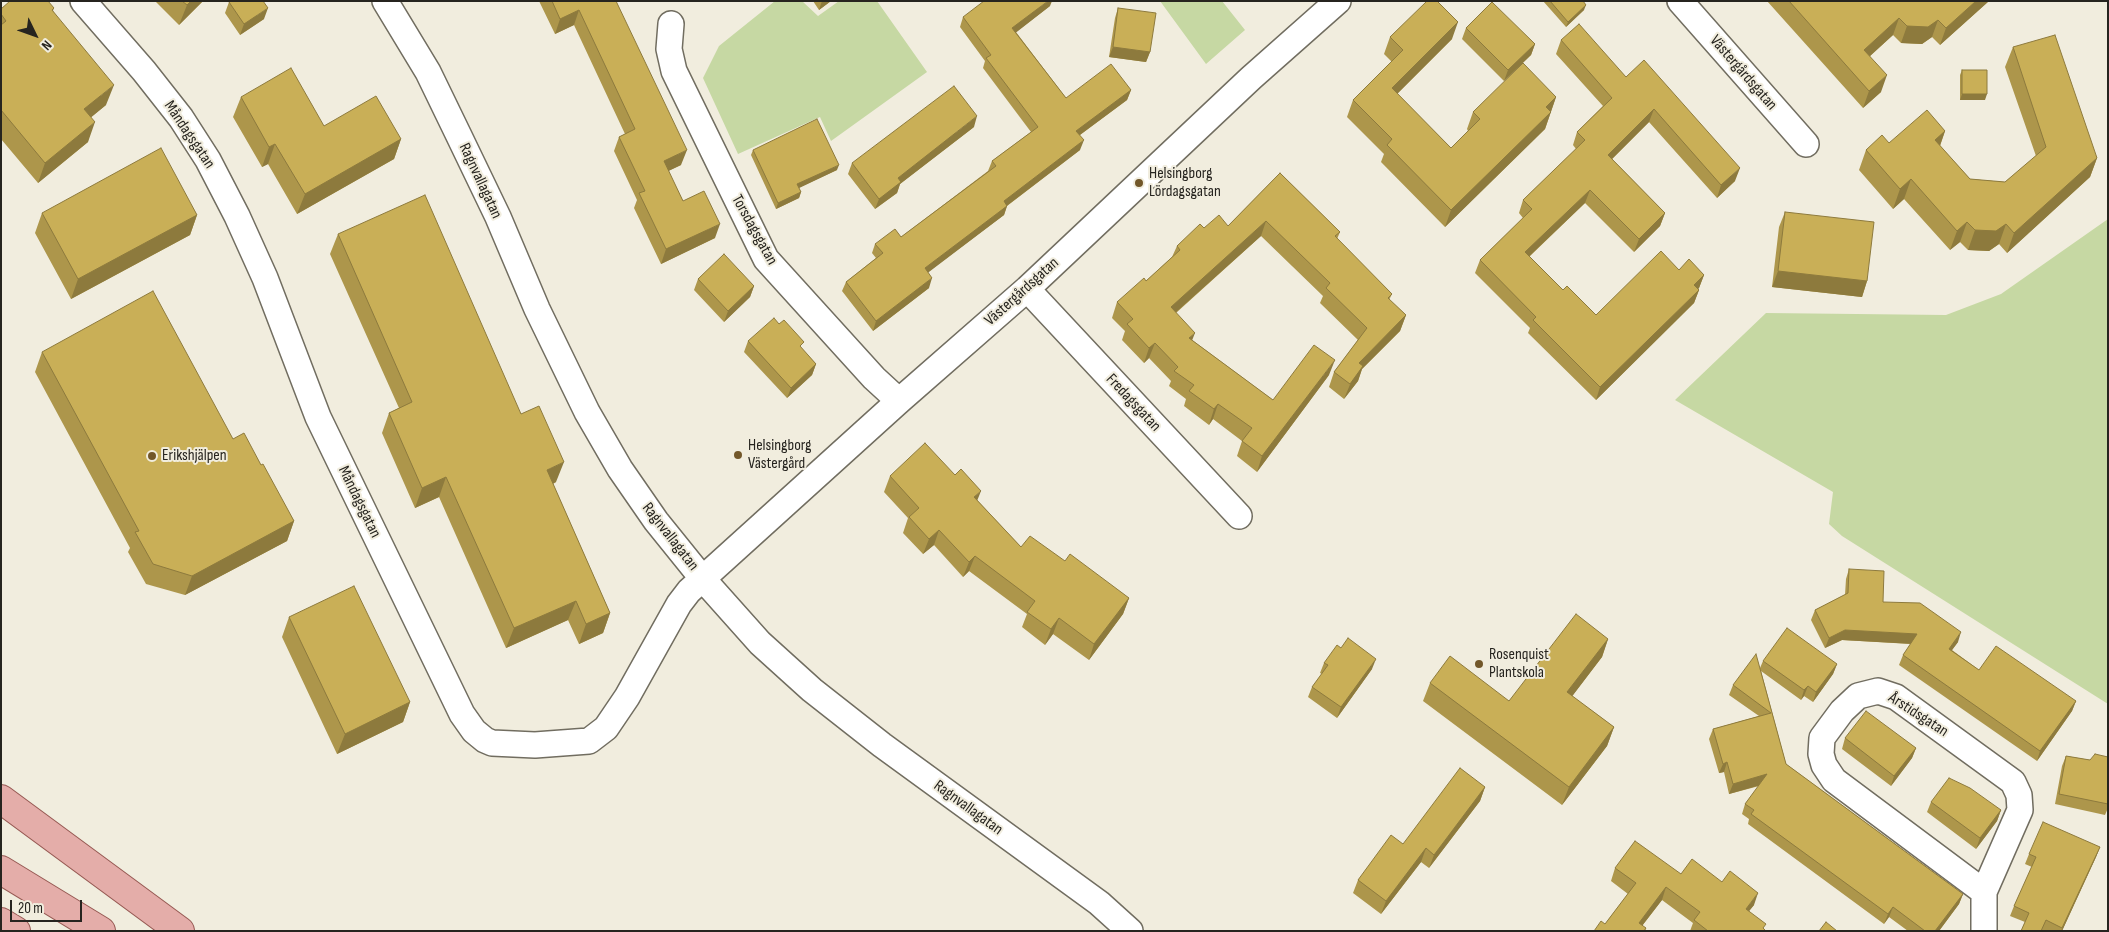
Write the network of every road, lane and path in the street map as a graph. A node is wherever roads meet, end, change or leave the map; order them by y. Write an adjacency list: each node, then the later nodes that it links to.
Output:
1 (83, 1): 10 (street, Måndagsgatan)
2 (385, 1): 10 (street, Ragnvallagatan)
3 (1338, 1): 7 (street, Västergårdsgatan)
4 (1680, 1): 6 (street, Västergårdsgatan)
5 (671, 24): 8 (street, Torsdagsgatan)
6 (1806, 144)
7 (1027, 289): 8 (street, Västergårdsgatan); 9 (street, Fredagsgatan)
8 (899, 401): 10 (street, Västergårdsgatan)
9 (1240, 516)
10 (702, 578): 18 (street, Ragnvallagatan)
11 (1, 799): 17 (main road)
12 (1, 870): 16 (main road)
13 (1984, 892): 13 (street, Årstidsgatan); 19 (street, Årstidsgatan)
14 (1, 922): 15 (main road)
15 (16, 931)
16 (101, 931)
17 (180, 931)
18 (1130, 931)
19 (1984, 931)

